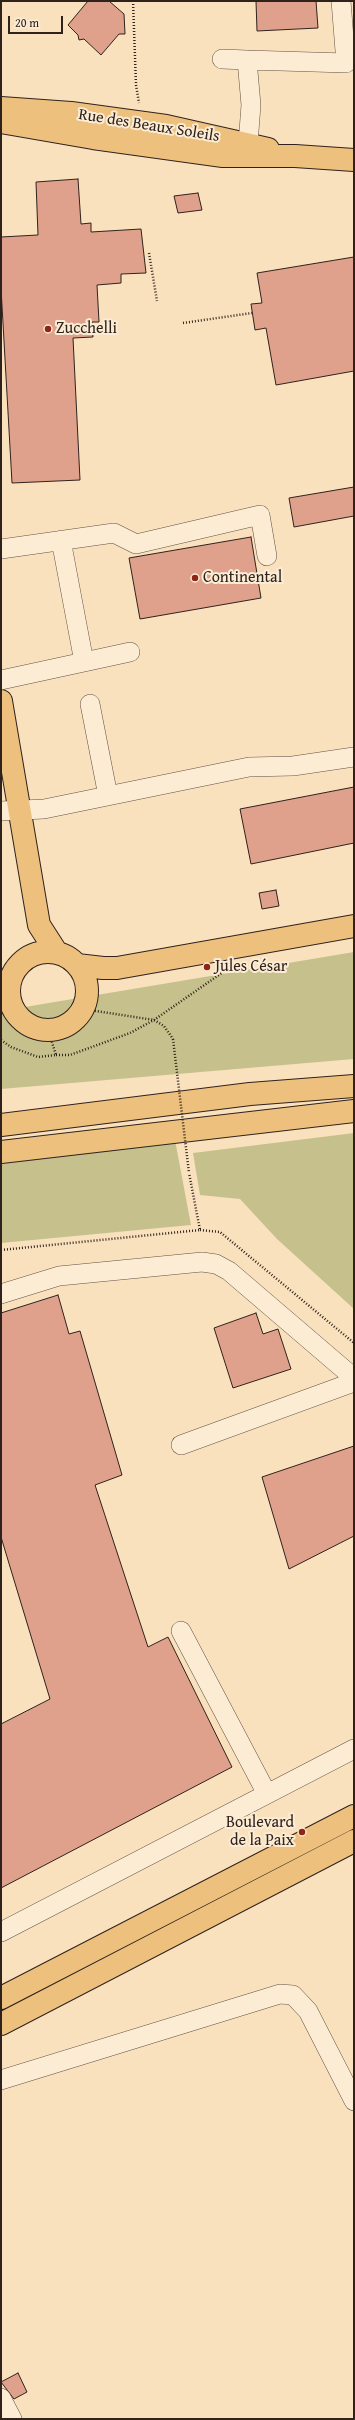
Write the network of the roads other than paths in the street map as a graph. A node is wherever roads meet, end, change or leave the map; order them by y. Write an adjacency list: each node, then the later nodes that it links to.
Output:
1 (341, 1): 3 (lane)
2 (222, 59): 3 (lane)
3 (247, 60): 8 (lane)
4 (1, 108): 5 (main road, Rue des Beaux Soleils)
5 (141, 114): 7 (lane); 8 (main road, Rue des Beaux Soleils)
6 (1, 122): 7 (main road, Rue des Beaux Soleils)
7 (146, 146): 8 (main road, Rue des Beaux Soleils)
8 (247, 150): 9 (main road, Rue des Beaux Soleils)
9 (354, 160)
10 (61, 540): 11 (lane); 12 (lane); 14 (lane)
11 (1, 549)
12 (267, 556)
13 (130, 652): 14 (lane)
14 (84, 662): 15 (lane)
15 (1, 680)
16 (1, 702): 18 (main road)
17 (90, 704): 20 (lane)
18 (6, 755): 21 (main road)
19 (354, 757): 20 (lane)
20 (108, 796): 21 (lane)
21 (10, 810): 22 (main road)
22 (39, 925): 24 (main road); 25 (main road)
23 (354, 926): 27 (main road)
24 (58, 954): 25 (main road); 26 (main road)
25 (28, 958): 28 (main road)
26 (77, 965): 27 (main road); 29 (main road)
27 (117, 968): 29 (main road)
28 (7, 978): 30 (main road)
29 (85, 1000): 30 (main road)
30 (7, 1004)
31 (354, 1086): 33 (main road)
32 (354, 1111): 34 (main road)
33 (1, 1125)
34 (1, 1152)
35 (1, 1294): 36 (lane)
36 (354, 1378)
37 (354, 1382): 38 (lane)
38 (181, 1445)
39 (181, 1631): 41 (lane)
40 (354, 1749): 41 (lane)
41 (266, 1794): 44 (lane)
42 (354, 1816): 45 (main road)
43 (354, 1841): 46 (main road)
44 (1, 1932)
45 (1, 1998)
46 (1, 2024)
47 (1, 2080): 48 (lane)
48 (354, 2101)
49 (1, 2398): 50 (lane)
50 (12, 2419)

